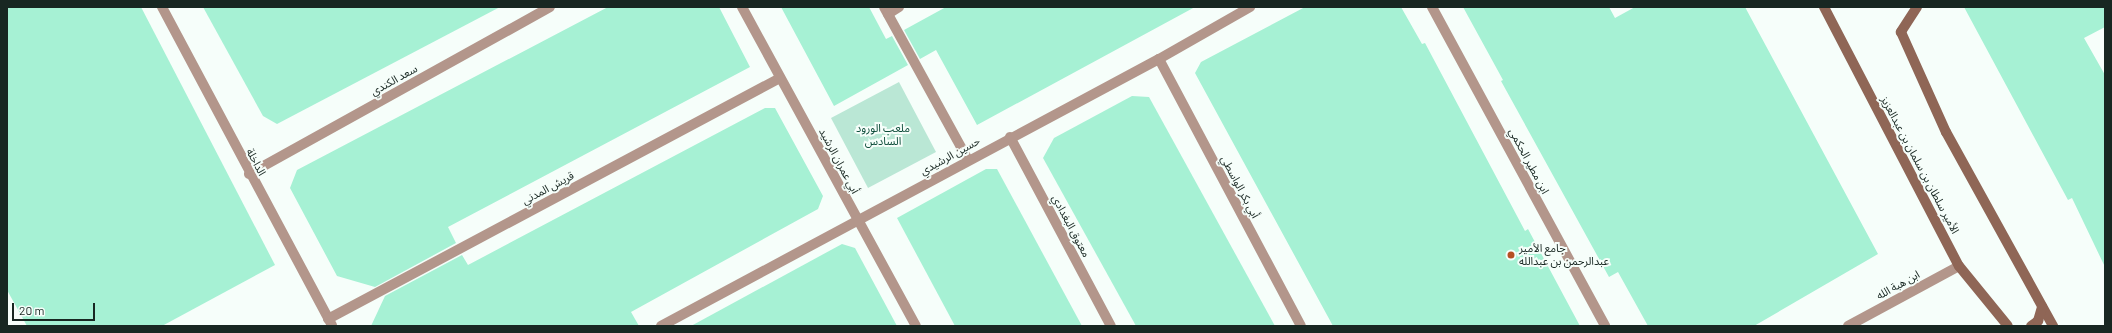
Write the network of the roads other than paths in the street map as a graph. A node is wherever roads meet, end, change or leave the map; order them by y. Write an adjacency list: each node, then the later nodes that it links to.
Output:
1 (162, 7): 14 (street, الداخلة)
2 (550, 7): 14 (street, سعد الكندي)
3 (742, 7): 11 (street, أبي عمران الرشيد)
4 (899, 7): 9 (street)
5 (1250, 7): 10 (street, حسين الرشيدي)
6 (1432, 7): 23 (street, ابن مطير الحكمي)
7 (1824, 7): 16 (street, الأمير سلطان بن سلمان بن عبدالعزيز)
8 (1917, 7): 17 (street)
9 (886, 10): 13 (street)
10 (1159, 59): 12 (street, حسين الرشيدي); 22 (street, أبي بكر الواسطي)
11 (780, 78): 15 (street, أبي عمران الرشيد); 18 (street, قريش المدني)
12 (1010, 137): 13 (street, حسين الرشيدي); 21 (street, معتوق البغدادي)
13 (968, 160): 15 (street, حسين الرشيدي)
14 (249, 174): 18 (street, الداخلة)
15 (857, 220): 19 (street, حسين الرشيدي); 20 (street, أبي عمران الرشيد)
16 (1959, 266): 24 (street, ابن هبة الله); 25 (street, الأمير سلطان بن سلمان بن عبدالعزيز)
17 (2042, 307): 26 (street); 27 (street)
18 (330, 323)
19 (661, 326)
20 (916, 326)
21 (1111, 326)
22 (1301, 326)
23 (1605, 326)
24 (1848, 326)
25 (2008, 326)
26 (2031, 326)
27 (2053, 326)

